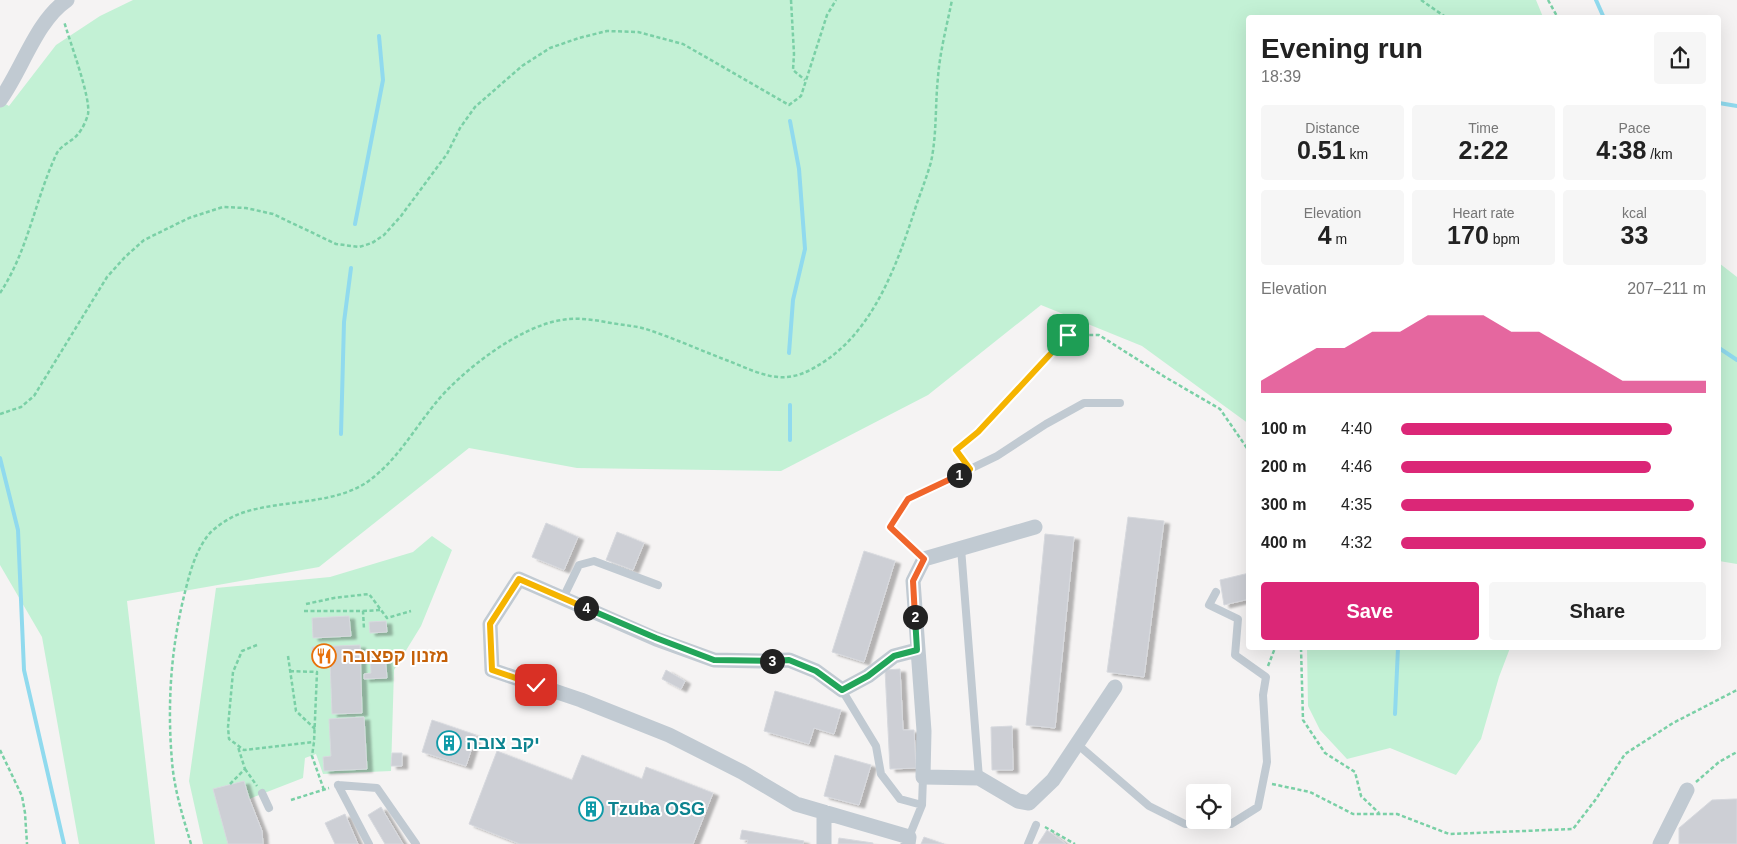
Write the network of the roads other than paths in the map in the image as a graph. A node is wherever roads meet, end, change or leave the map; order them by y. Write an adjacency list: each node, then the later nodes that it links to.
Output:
1 (63, 3): 2 (street)
2 (0, 100)
3 (1120, 403): 6 (lane)
4 (1035, 527): 5 (street)
5 (961, 548): 6 (street); 15 (lane)
6 (924, 559): 10 (street)
7 (658, 585): 9 (lane)
8 (1216, 592): 13 (lane)
9 (563, 598): 12 (street); 20 (street)
10 (917, 650): 12 (street); 14 (street)
11 (1115, 687): 13 (street)
12 (842, 690): 18 (lane)
13 (1077, 744): 15 (street)
14 (923, 777): 15 (street); 18 (lane)
15 (979, 778)
16 (1686, 790): 27 (street)
17 (262, 794): 19 (lane)
18 (922, 805): 22 (lane)
19 (269, 808)
20 (824, 812): 22 (street); 25 (street)
21 (1036, 825): 26 (lane)
22 (909, 840)
23 (370, 844): 24 (lane)
24 (416, 844)
25 (824, 844)
26 (1028, 844)
27 (1660, 844)

